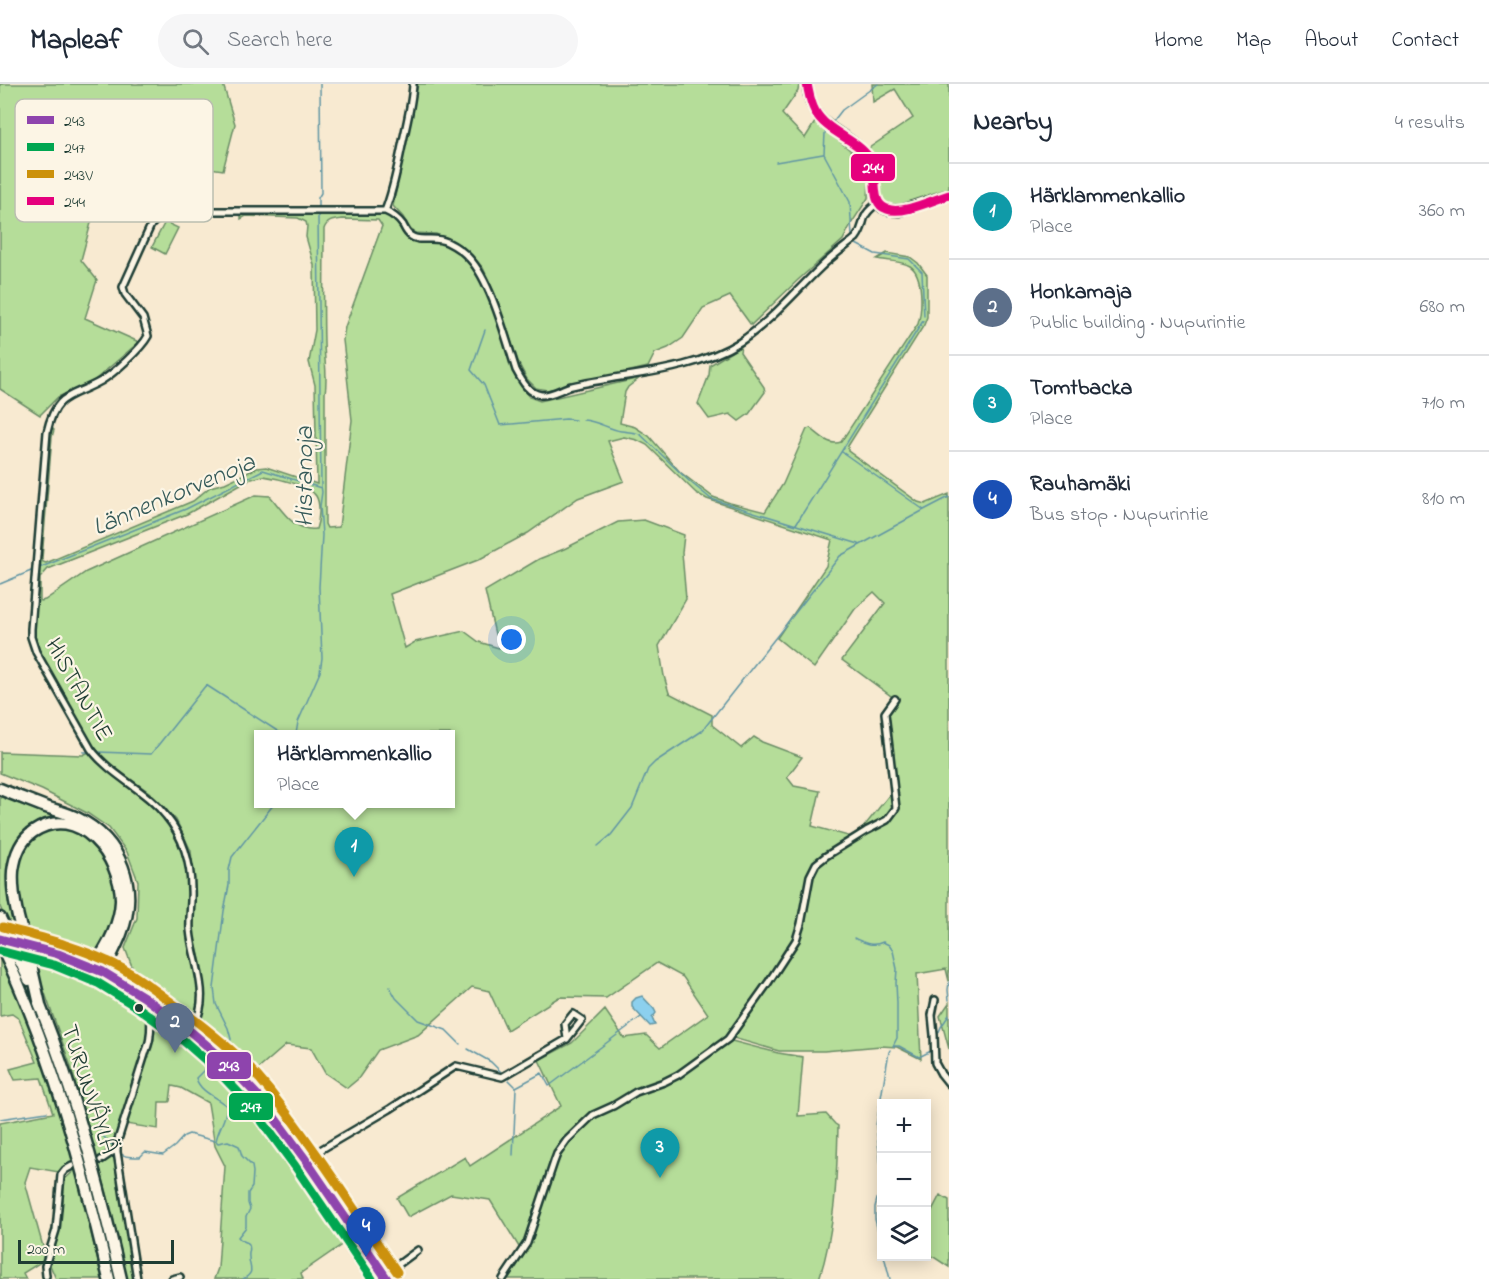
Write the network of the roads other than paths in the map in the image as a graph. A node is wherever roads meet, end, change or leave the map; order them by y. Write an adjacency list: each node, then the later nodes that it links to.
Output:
1 (413, 84): 6 (street)
2 (807, 84): 4 (main road)
3 (949, 195): 4 (main road)
4 (878, 203): 6 (street)
5 (213, 211): 6 (street, HISTANTIE)
6 (384, 211)
7 (153, 222): 17 (street, HISTANTIE)
8 (895, 699): 32 (street)
9 (0, 789): 13 (highway)
10 (0, 918): 16 (highway, TURUNVÄYLÄ)
11 (0, 939): 13 (main road, bridge)
12 (0, 944): 28 (highway, TURUNVÄYLÄ)
13 (98, 969): 15 (main road); 16 (highway)
14 (935, 1000): 19 (street)
15 (156, 1006): 17 (main road); 20 (street)
16 (41, 1009): 29 (highway, TURUNVÄYLÄ)
17 (191, 1032): 21 (main road)
18 (567, 1039): 21 (street)
19 (949, 1084)
20 (117, 1149): 22 (street); 30 (street)
21 (305, 1159): 27 (main road)
22 (101, 1160)
23 (72, 1166): 25 (street)
24 (418, 1250): 27 (street)
25 (46, 1276)
26 (180, 1277): 31 (street)
27 (386, 1277)
28 (109, 1279)
29 (121, 1279)
30 (137, 1279)
31 (172, 1279)
32 (503, 1279)

